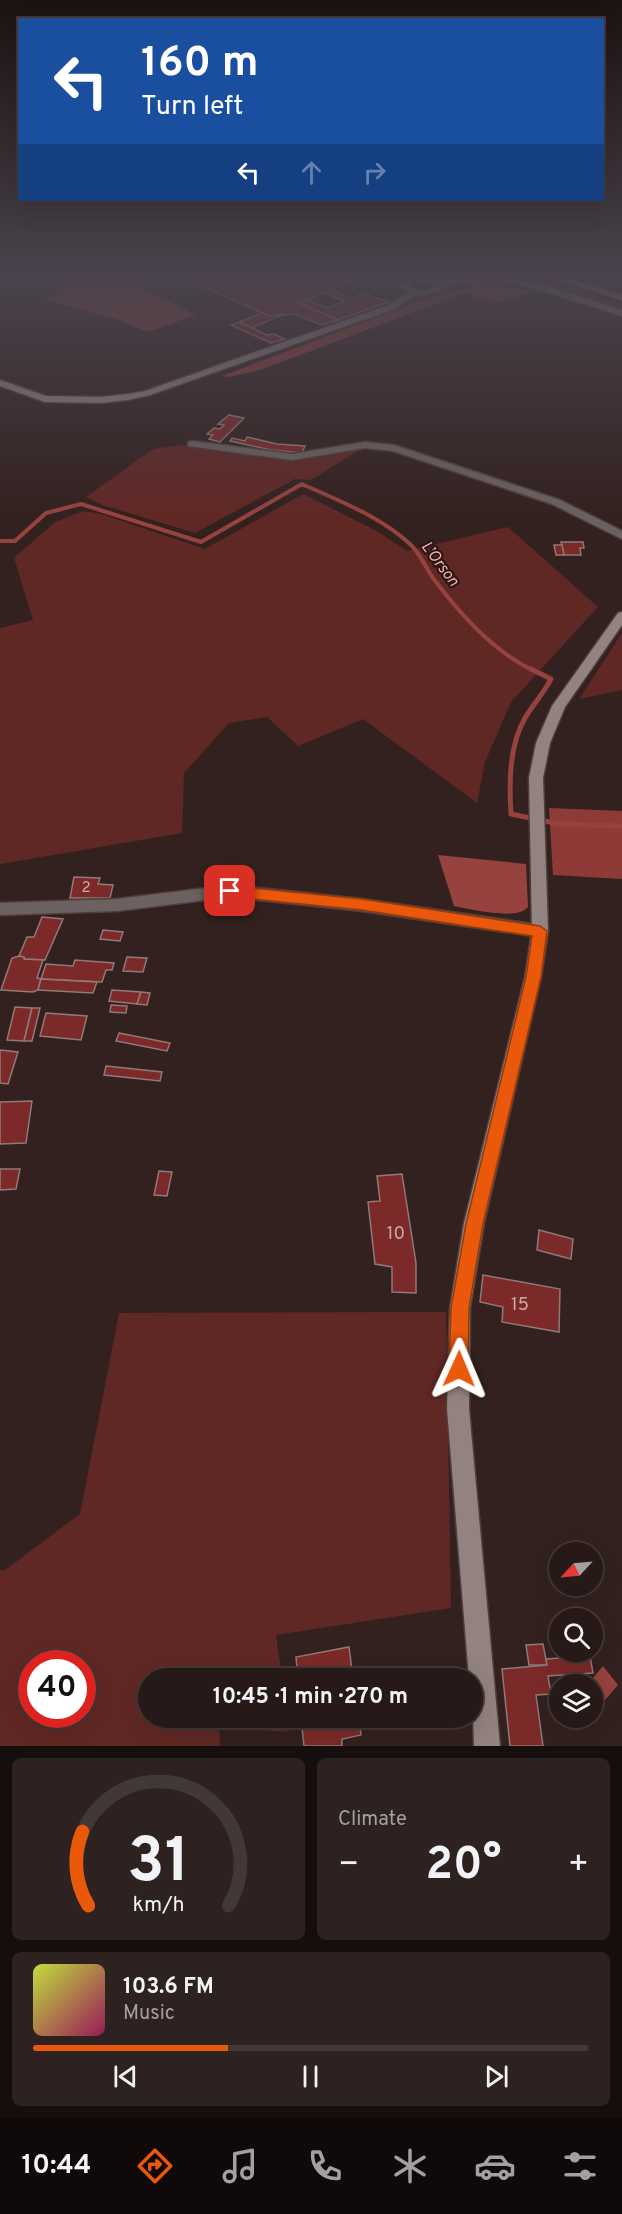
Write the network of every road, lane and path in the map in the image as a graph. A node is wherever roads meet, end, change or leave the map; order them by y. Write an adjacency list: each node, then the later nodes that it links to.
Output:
1 (253, 355): 2 (street)
2 (0, 383)
3 (192, 444): 4 (street)
4 (622, 536)
5 (622, 616): 7 (street)
6 (0, 909): 7 (street)
7 (540, 931): 8 (street)
8 (487, 1746)

